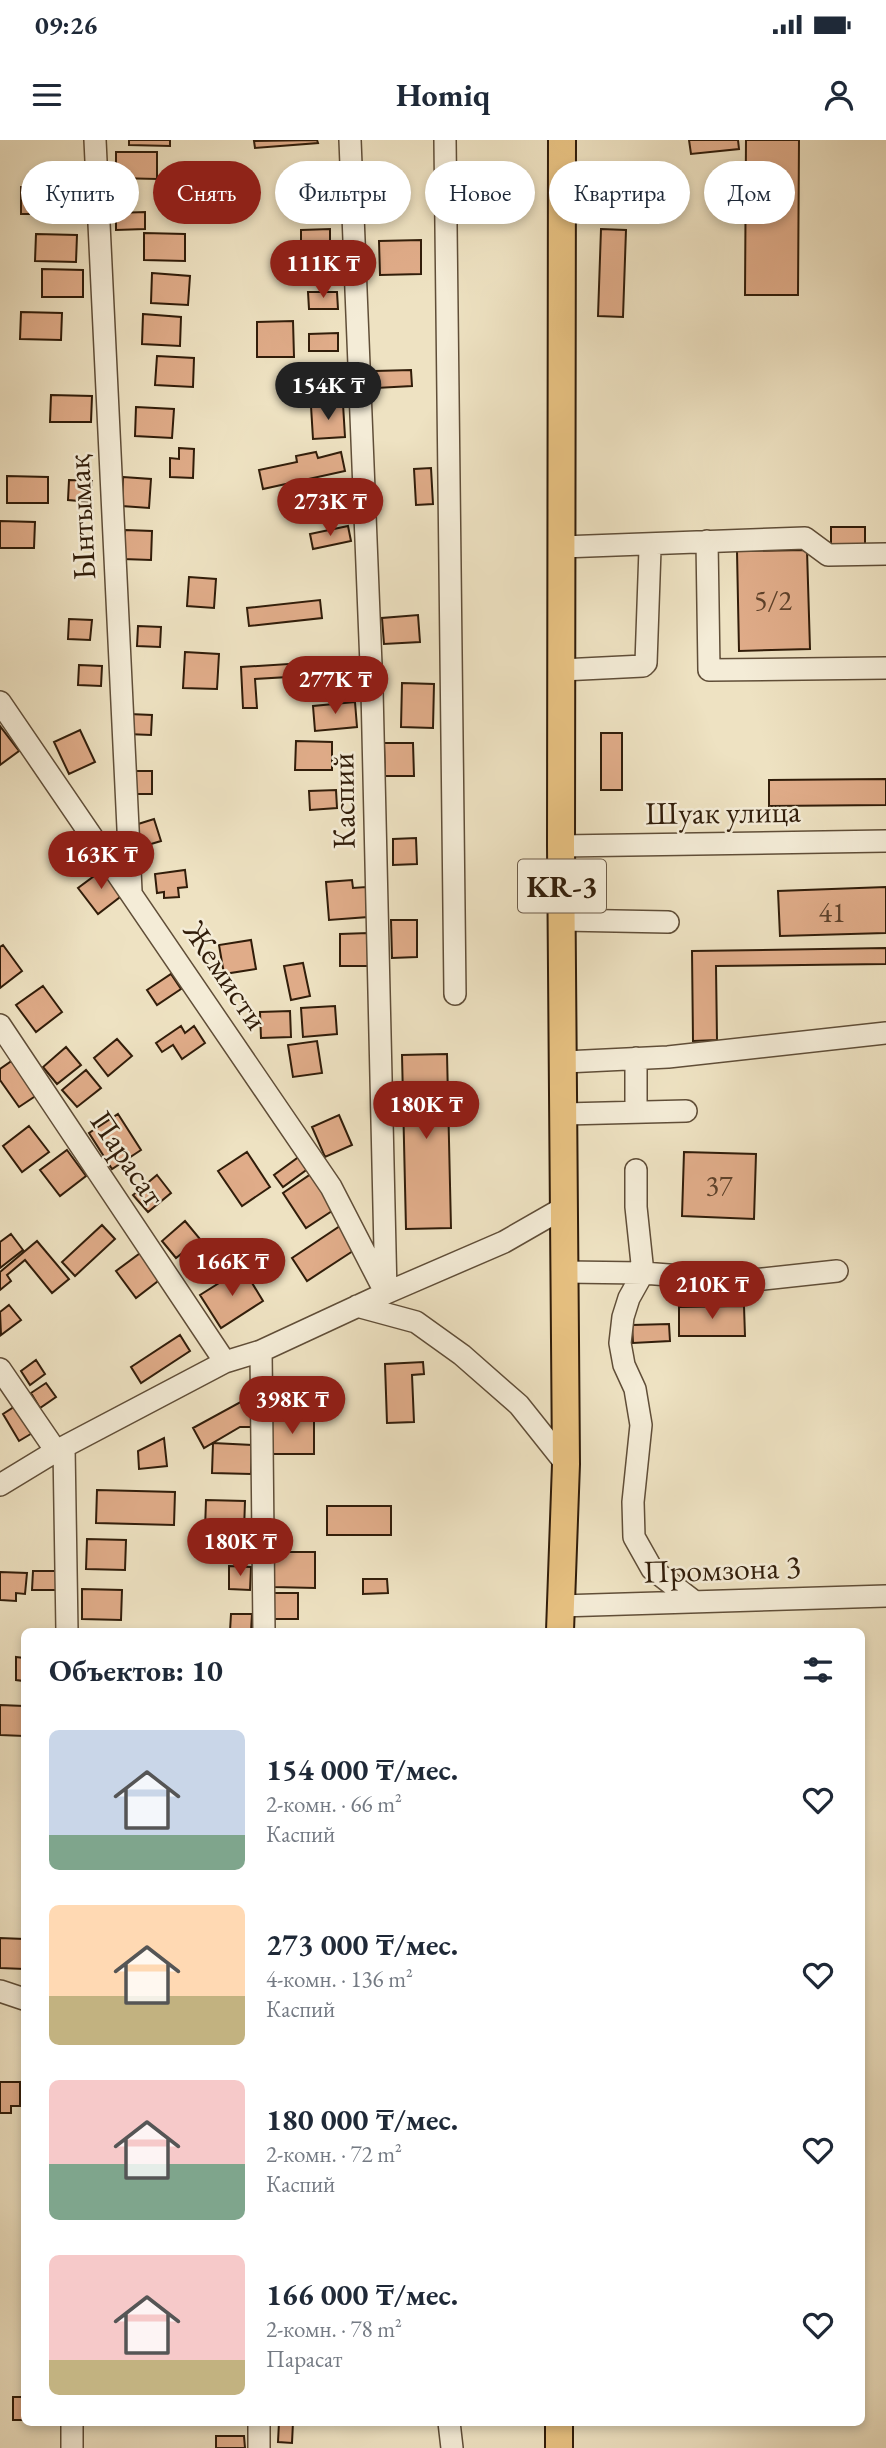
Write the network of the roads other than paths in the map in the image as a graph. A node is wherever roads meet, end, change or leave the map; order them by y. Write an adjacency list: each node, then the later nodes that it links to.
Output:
1 (95, 140): 14 (street, Ынтымақ)
2 (350, 140): 30 (street, Каспий)
3 (445, 140): 17 (street)
4 (562, 140): 7 (main road, KR-3)
5 (707, 541): 6 (street); 8 (street); 9 (street)
6 (648, 545): 7 (street); 10 (street)
7 (562, 547): 10 (main road, KR-3)
8 (886, 554)
9 (886, 668)
10 (562, 670): 13 (main road, KR-3)
11 (0, 702): 14 (street, Жемисти)
12 (886, 841): 13 (street, Шуак улица)
13 (561, 846): 15 (main road, KR-3)
14 (131, 891): 30 (street, Жемисти)
15 (563, 920): 16 (street); 21 (main road, KR-3)
16 (667, 922)
17 (454, 994)
18 (0, 1025): 33 (street, Парасат)
19 (886, 1033): 20 (street)
20 (636, 1058): 21 (street); 23 (street)
21 (565, 1062): 24 (main road, KR-3)
22 (686, 1111): 23 (street)
23 (636, 1112): 24 (street)
24 (565, 1114): 26 (main road, KR-3)
25 (636, 1170): 29 (street)
26 (565, 1207): 28 (main road, KR-3); 30 (street)
27 (837, 1271): 29 (street)
28 (565, 1272): 29 (street); 36 (main road, KR-3)
29 (643, 1273): 39 (street)
30 (386, 1293): 31 (street)
31 (357, 1306): 32 (street); 36 (street)
32 (261, 1351): 33 (street); 42 (street)
33 (225, 1362): 35 (street)
34 (0, 1369): 35 (street)
35 (60, 1449): 37 (street); 41 (street)
36 (566, 1464): 40 (main road, KR-3)
37 (0, 1485)
38 (886, 1596): 39 (street, Промзона 3)
39 (695, 1602): 40 (street, Промзона 3)
40 (560, 1618)
41 (67, 1628)
42 (264, 1628)
43 (0, 1991): 44 (street)
44 (21, 1998)
45 (72, 2426): 49 (street)
46 (259, 2426): 50 (street)
47 (449, 2426): 51 (street)
48 (559, 2426): 52 (main road)
49 (72, 2448)
50 (259, 2448)
51 (452, 2448)
52 (559, 2448)

